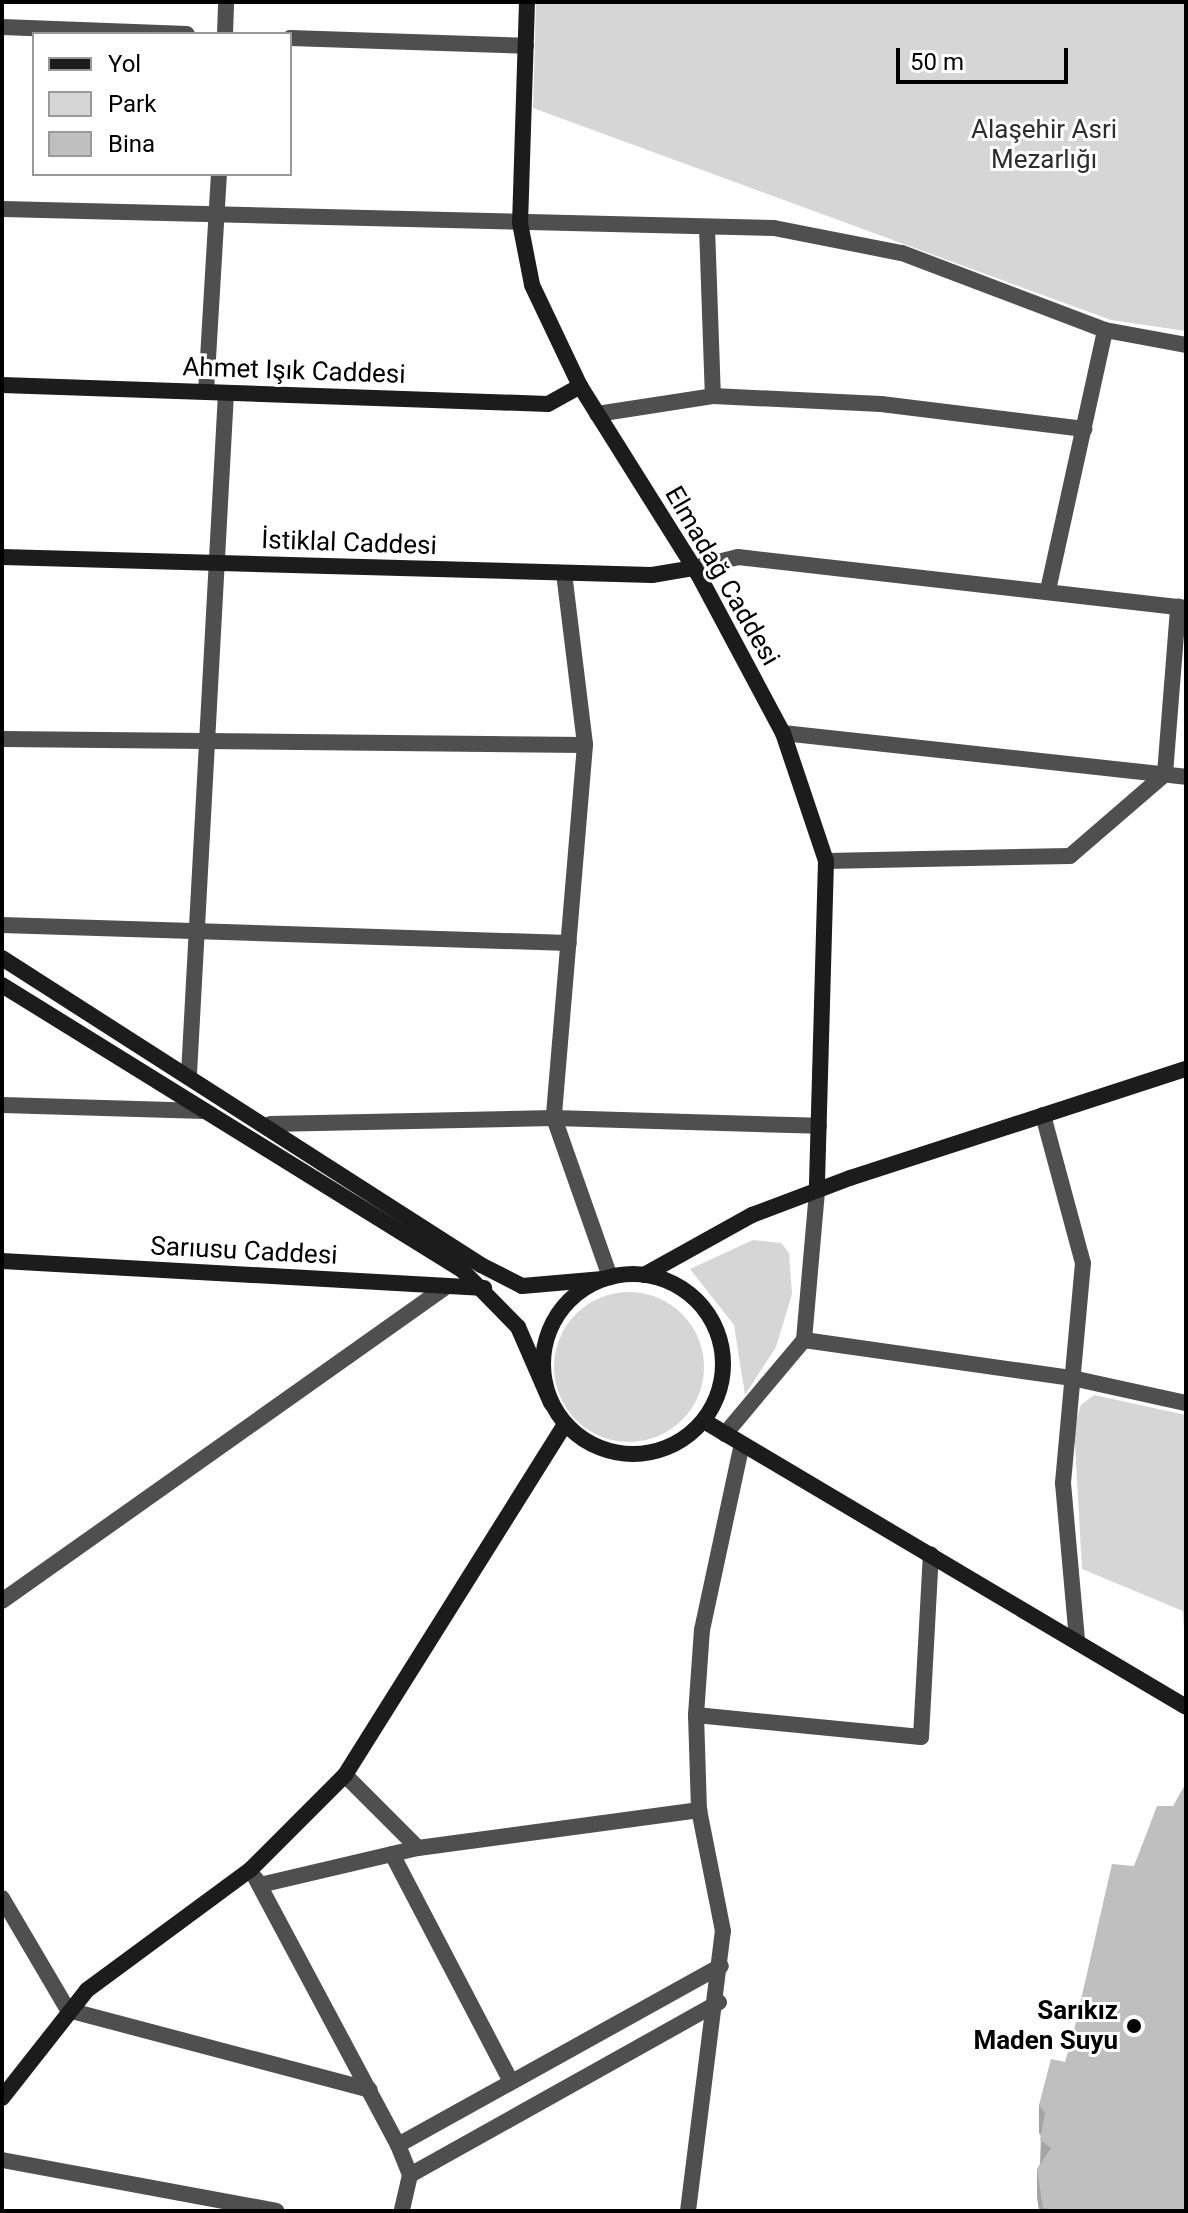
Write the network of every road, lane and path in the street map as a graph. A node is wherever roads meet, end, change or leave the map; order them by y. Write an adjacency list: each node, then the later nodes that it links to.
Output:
1 (226, 2): 5 (street)
2 (527, 2): 7 (street, Elmadağ Caddesi)
3 (2, 27): 4 (street)
4 (134, 32)
5 (225, 32)
6 (292, 38): 7 (street)
7 (526, 46): 11 (street, Elmadağ Caddesi)
8 (219, 176): 10 (street)
9 (2, 209): 10 (street)
10 (217, 215): 11 (street); 17 (street)
11 (520, 223): 12 (street); 16 (street, Elmadağ Caddesi)
12 (707, 227): 13 (street); 19 (street)
13 (1105, 330): 14 (street); 21 (street)
14 (1186, 345)
15 (2, 385): 17 (street, Ahmet Işık Caddesi)
16 (580, 386): 18 (street, Ahmet Işık Caddesi); 20 (street, Elmadağ Caddesi)
17 (206, 392): 18 (street, Ahmet Işık Caddesi)
18 (226, 393): 23 (street)
19 (713, 396): 20 (street); 21 (street)
20 (597, 414): 24 (street, Elmadağ Caddesi)
21 (1084, 429): 26 (street)
22 (2, 557): 23 (street, İstiklal Caddesi)
23 (212, 563): 25 (street, İstiklal Caddesi); 30 (street)
24 (694, 568): 25 (street, İstiklal Caddesi); 26 (street); 28 (street, Elmadağ Caddesi)
25 (564, 573): 31 (street)
26 (1048, 590): 27 (street)
27 (1182, 607): 32 (street)
28 (783, 733): 32 (street); 34 (street, Elmadağ Caddesi)
29 (2, 739): 30 (street)
30 (204, 741): 31 (street); 36 (street)
31 (585, 745): 37 (street)
32 (1165, 774): 33 (street); 34 (street)
33 (1186, 777)
34 (826, 861): 47 (street, Elmadağ Caddesi)
35 (2, 925): 36 (street)
36 (201, 932): 37 (street); 41 (street)
37 (569, 943): 45 (street)
38 (2, 958): 41 (street)
39 (2, 985): 43 (street)
40 (1186, 1069): 44 (street)
41 (189, 1074): 46 (street)
42 (2, 1105): 43 (street)
43 (205, 1111): 54 (street)
44 (1043, 1115): 48 (street); 56 (street)
45 (554, 1118): 46 (street); 47 (street); 51 (street)
46 (270, 1124): 53 (street)
47 (819, 1126): 48 (street, Elmadağ Caddesi)
48 (817, 1190): 50 (street); 55 (street)
49 (2, 1261): 52 (street, Sarıusu Caddesi)
50 (644, 1275): 51 (street); 59 (street)
51 (607, 1278): 53 (street, Sarıusu Caddesi); 57 (street)
52 (447, 1286): 54 (street, Sarıusu Caddesi); 64 (street)
53 (522, 1286): 54 (street, Sarıusu Caddesi)
54 (484, 1288): 57 (street)
55 (804, 1340): 56 (street); 61 (street)
56 (1072, 1378): 58 (street); 65 (street)
57 (551, 1403): 60 (street)
58 (1186, 1403)
59 (704, 1421): 60 (street); 61 (street)
60 (565, 1424): 68 (street)
61 (725, 1434): 62 (street)
62 (742, 1444): 63 (street); 67 (street)
63 (931, 1554): 65 (street); 67 (street)
64 (2, 1601)
65 (1077, 1641): 66 (street)
66 (1186, 1707)
67 (696, 1715): 69 (street)
68 (345, 1775): 70 (street); 72 (street)
69 (699, 1810): 70 (street); 75 (street)
70 (418, 1848): 71 (street)
71 (392, 1854): 73 (street); 78 (street)
72 (250, 1870): 73 (street); 77 (street)
73 (260, 1885): 79 (street)
74 (2, 1898): 77 (street)
75 (721, 1966): 76 (street); 78 (street)
76 (719, 2002): 83 (street); 86 (street)
77 (68, 2010): 79 (street); 80 (street)
78 (511, 2082): 81 (street)
79 (370, 2090): 81 (street)
80 (2, 2098)
81 (398, 2145): 83 (street)
82 (2, 2160): 84 (street)
83 (410, 2175): 85 (street)
84 (276, 2211)
85 (402, 2211)
86 (688, 2211)

